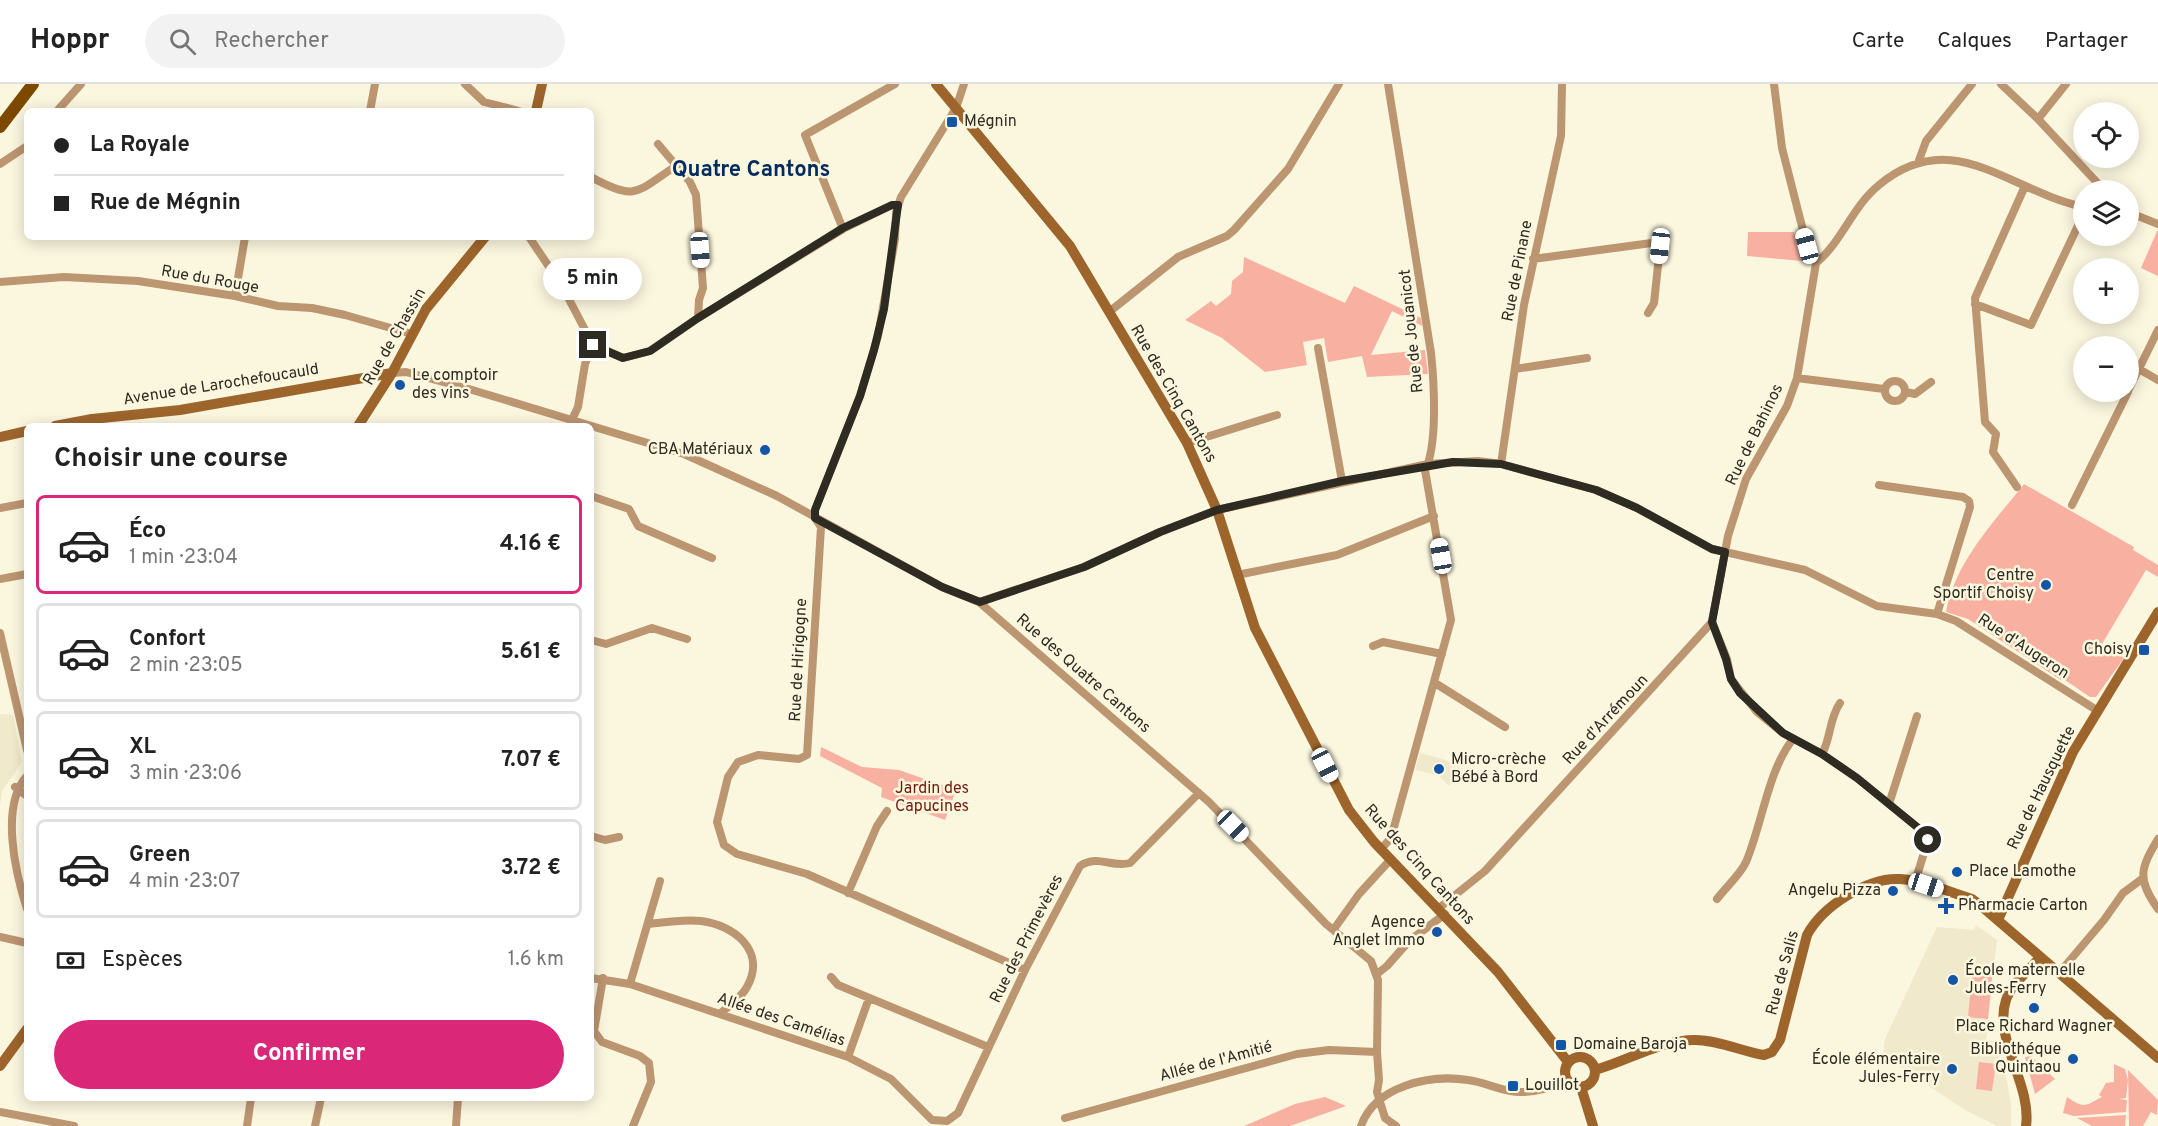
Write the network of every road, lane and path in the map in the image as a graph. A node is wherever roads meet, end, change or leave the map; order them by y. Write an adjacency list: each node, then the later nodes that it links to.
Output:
1 (33, 84): 22 (main road)
2 (81, 84): 16 (street)
3 (375, 84): 17 (street)
4 (465, 84): 18 (street)
5 (542, 84): 19 (street)
6 (895, 84): 35 (street)
7 (936, 84): 20 (street, Rue des Cinq Cantons)
8 (964, 84): 20 (street, Rue de Hirigogne)
9 (1339, 84): 45 (street)
10 (1388, 84): 70 (street, Rue de Jouanicot)
11 (1562, 84): 40 (street, Rue de Pinane)
12 (1774, 84): 41 (street)
13 (1972, 84): 25 (street)
14 (2001, 84): 21 (street)
15 (2066, 84): 21 (street)
16 (60, 108)
17 (371, 108)
18 (507, 108)
19 (537, 108)
20 (956, 108): 32 (street, Rue de Hirigogne); 45 (street, Rue des Cinq Cantons)
21 (2038, 119): 29 (street)
22 (0, 127)
23 (658, 144): 27 (street)
24 (24, 148): 26 (street)
25 (1918, 163): 30 (street); 41 (street)
26 (0, 164)
27 (676, 165): 28 (street); 47 (street)
28 (594, 179)
29 (2095, 180)
30 (2025, 186): 31 (street); 44 (street)
31 (2073, 203)
32 (898, 205): 35 (street); 81 (street, Rue de Hirigogne)
33 (2139, 216): 34 (street)
34 (2158, 224)
35 (843, 228): 47 (street)
36 (2073, 236): 44 (street)
37 (244, 240): 43 (street)
38 (482, 240): 49 (street, Rue de Chassin)
39 (531, 240): 50 (street)
40 (1533, 260): 46 (street); 53 (street, Rue de Pinane)
41 (1816, 263): 56 (street, Rue de Bahinos)
42 (0, 282): 43 (street, Rue du Rouge)
43 (235, 296): 49 (street, Rue du Rouge)
44 (1975, 304): 74 (street)
45 (1109, 312): 69 (street, Rue des Cinq Cantons)
46 (1648, 313)
47 (698, 318): 50 (street)
48 (2158, 330): 54 (street)
49 (412, 334): 55 (street, Rue de Chassin)
50 (593, 345): 64 (street)
51 (1318, 348): 72 (street)
52 (1587, 358): 53 (street)
53 (1515, 369): 71 (street, Rue de Pinane)
54 (2139, 369): 57 (street)
55 (392, 373): 63 (street, Avenue de Larochefoucauld); 64 (street, Rue des Quatre Cantons); 65 (street, Rue de Chassin)
56 (1797, 378): 59 (street); 82 (street, Rue de Bahinos)
57 (2158, 380)
58 (1931, 382): 60 (street)
59 (1884, 389): 60 (street); 60 (street)
60 (1906, 393)
61 (2123, 402): 77 (street)
62 (1277, 415): 69 (street)
63 (112, 422)
64 (570, 422)
65 (360, 423)
66 (594, 429): 81 (street, Rue des Quatre Cantons)
67 (24, 432): 68 (street)
68 (0, 437)
69 (1187, 443): 79 (street, Rue des Cinq Cantons)
70 (1428, 464): 71 (street, Rue d'Augeron); 72 (street, Rue d'Augeron); 80 (street, Rue de Jouanicot)
71 (1501, 464): 82 (street, Rue d'Augeron)
72 (1342, 481): 79 (street, Rue d'Augeron)
73 (1879, 485): 89 (street)
74 (2018, 487)
75 (594, 497): 83 (street)
76 (24, 504): 78 (street)
77 (2072, 505)
78 (0, 508)
79 (1217, 510): 85 (street, Rue des Cinq Cantons); 87 (street, Rue d'Augeron)
80 (1434, 516): 85 (street); 95 (street, Rue de Jouanicot)
81 (815, 518): 87 (street, Rue des Quatre Cantons); 119 (street, Rue de Hirigogne)
82 (1725, 552): 89 (street, Rue d'Augeron); 90 (street, Rue de Bahinos)
83 (712, 558)
84 (24, 575): 86 (street)
85 (1237, 575): 114 (street, Rue des Cinq Cantons)
86 (0, 579)
87 (980, 602): 106 (street, Rue des Quatre Cantons)
88 (2158, 612): 98 (street, Rue de Hausquette)
89 (1937, 614): 98 (street, Rue d'Augeron)
90 (1712, 622): 102 (street); 123 (street, Rue d'Arrémoun)
91 (0, 633): 101 (street)
92 (687, 639): 93 (street)
93 (594, 640)
94 (1373, 646): 95 (street)
95 (1442, 654): 96 (street, Rue de Jouanicot)
96 (1435, 683): 100 (street); 114 (street, Rue de Jouanicot)
97 (1840, 703): 103 (street)
98 (2098, 711): 124 (street, Rue de Hausquette)
99 (1917, 716): 108 (street)
100 (1505, 727)
101 (24, 737)
102 (1793, 739): 103 (street); 120 (street)
103 (1822, 754): 108 (street)
104 (24, 779): 105 (street)
105 (15, 787): 107 (street); 110 (street)
106 (1199, 793): 126 (street, Rue des Quatre Cantons); 130 (street, Rue des Primevères)
107 (24, 794)
108 (1889, 804): 118 (street)
109 (887, 812): 119 (street)
110 (4, 832): 121 (street)
111 (594, 837): 112 (street)
112 (619, 837)
113 (2158, 839): 116 (street)
114 (1382, 849): 115 (street, Rue des Cinq Cantons)
115 (1391, 859): 123 (street, Rue des Cinq Cantons); 126 (street)
116 (2142, 879): 122 (street); 131 (street)
117 (660, 881): 125 (street)
118 (1916, 882): 124 (street, Rue de Salis); 146 (street, Rue de Salis)
119 (848, 892): 130 (street, Rue de Hirigogne)
120 (1717, 898)
121 (24, 899)
122 (2158, 908)
123 (1442, 911): 132 (street, Rue d'Arrémoun); 144 (street, Rue des Cinq Cantons)
124 (1998, 920): 129 (street, Rue de Salis)
125 (649, 924): 136 (street); 138 (street)
126 (1334, 929): 132 (street, Rue des Quatre Cantons)
127 (0, 937): 128 (street)
128 (24, 942)
129 (2040, 957): 131 (street, Rue de Salis); 165 (street)
130 (1025, 970): 140 (street, Rue des Primevères)
131 (2060, 972): 143 (street, Rue de Salis)
132 (1377, 974): 141 (street)
133 (831, 977): 137 (street)
134 (594, 978): 135 (street, Allée des Camélias)
135 (603, 978): 136 (street, Allée des Camélias); 161 (street)
136 (630, 984): 138 (street, Allée des Camélias)
137 (869, 998): 140 (street); 142 (street)
138 (721, 1013): 142 (street, Allée des Camélias)
139 (24, 1033): 145 (street)
140 (988, 1047): 155 (street, Rue des Primevères)
141 (1377, 1052): 149 (street); 154 (street, Allée de l'Amitié)
142 (848, 1058): 155 (street, Allée des Camélias)
143 (2158, 1058)
144 (1568, 1062): 146 (street); 147 (street)
145 (0, 1066)
146 (1595, 1070): 148 (street)
147 (1567, 1080): 148 (street); 149 (street)
148 (1581, 1087): 164 (street)
149 (1379, 1100): 162 (street); 163 (street)
150 (251, 1101): 158 (street)
151 (320, 1101): 159 (street)
152 (458, 1101): 160 (street)
153 (0, 1112): 156 (street)
154 (1065, 1118)
155 (944, 1122)
156 (41, 1123): 157 (street)
157 (74, 1126)
158 (248, 1126)
159 (315, 1126)
160 (456, 1126)
161 (633, 1126)
162 (1361, 1126)
163 (1396, 1126)
164 (1593, 1126)
165 (2026, 1126)

